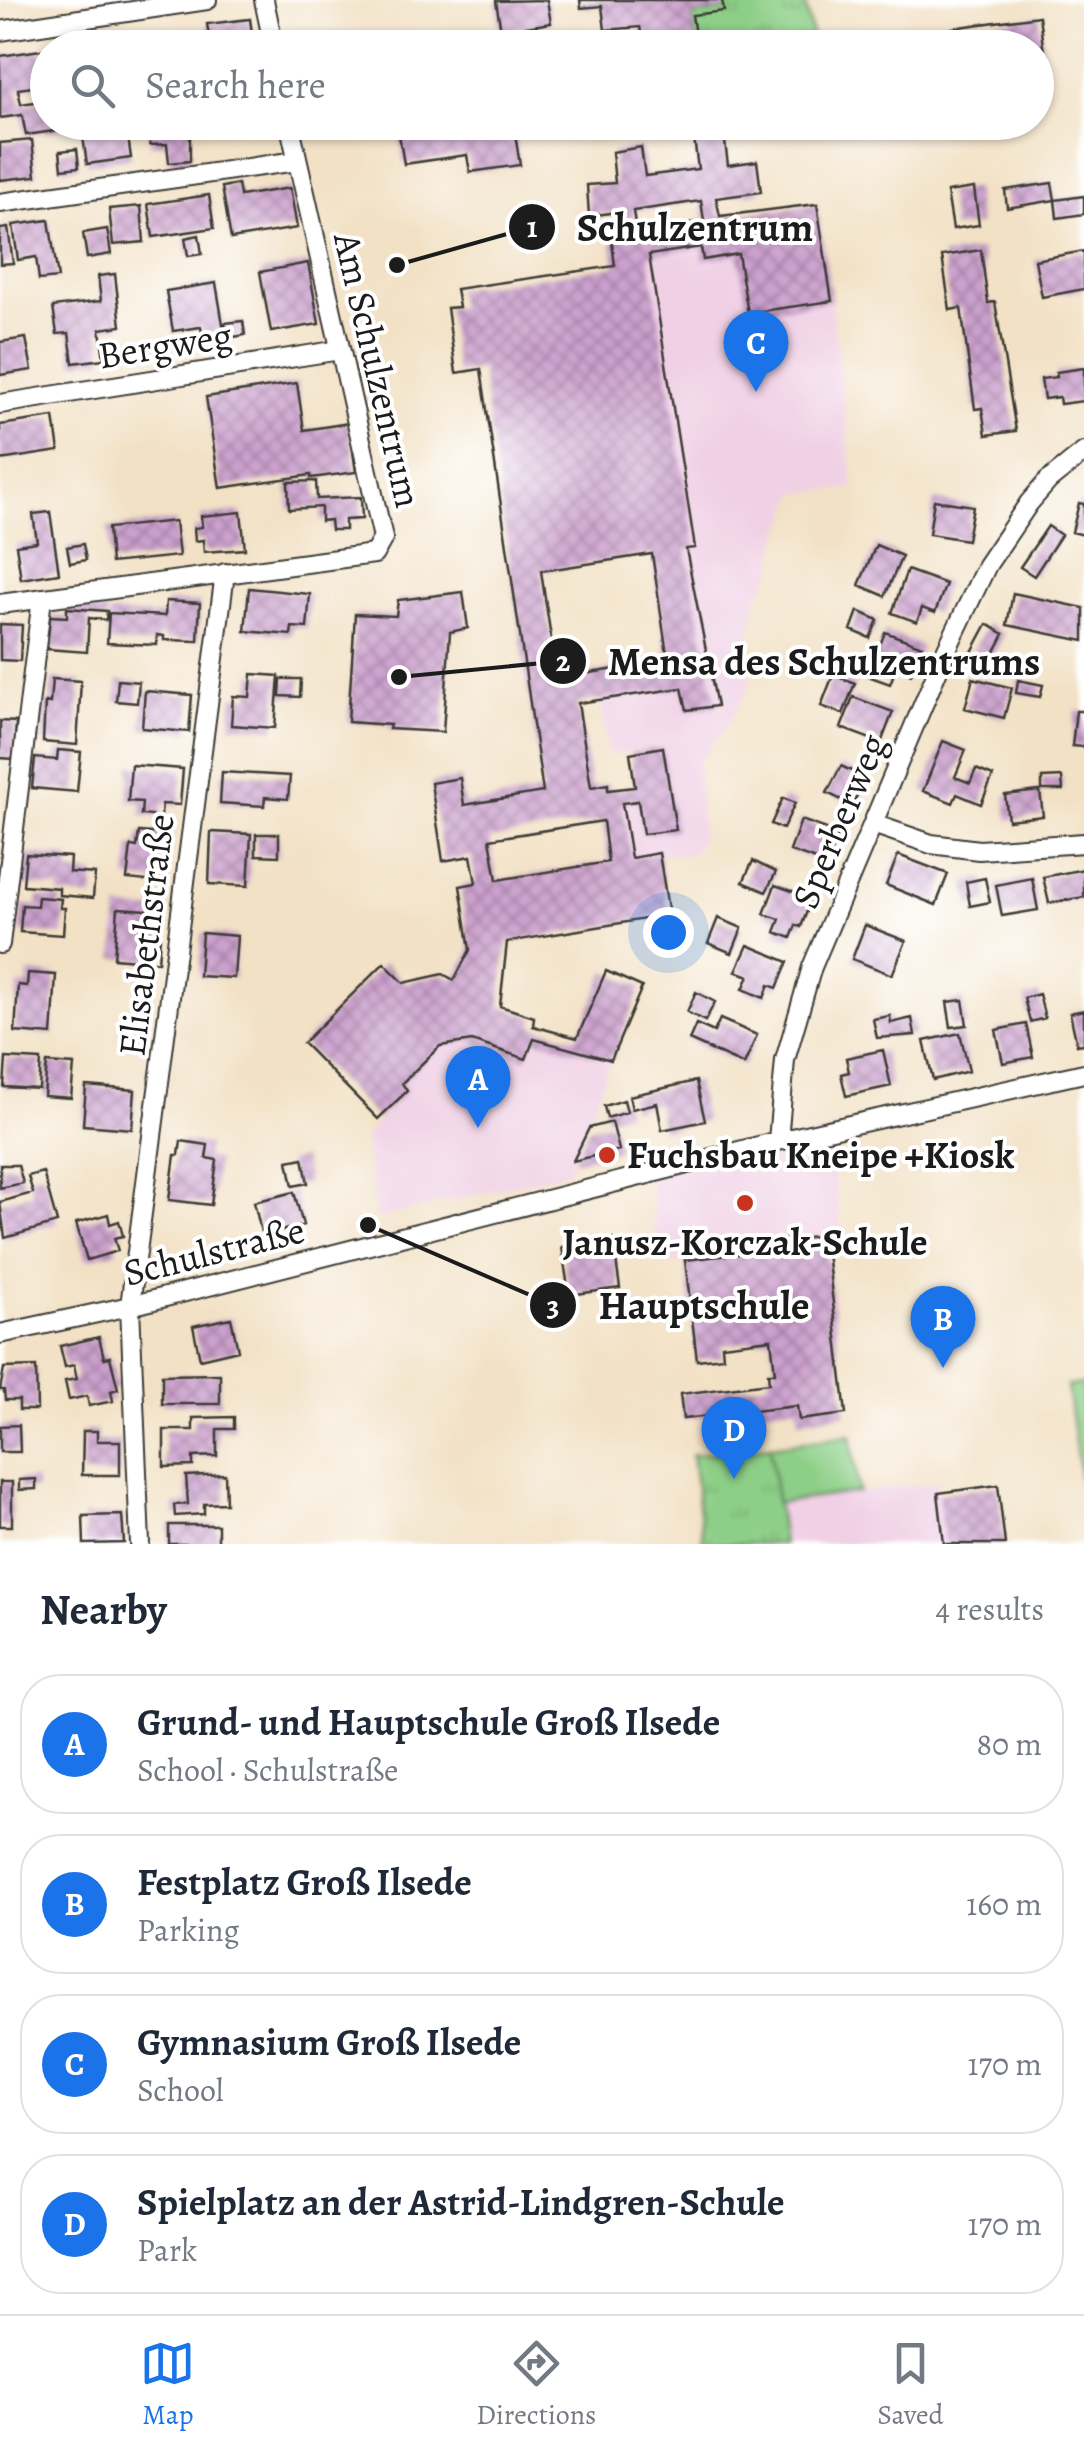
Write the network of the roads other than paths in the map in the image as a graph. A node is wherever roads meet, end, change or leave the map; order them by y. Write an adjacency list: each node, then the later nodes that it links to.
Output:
1 (207, 0): 4 (street)
2 (264, 0): 3 (street)
3 (270, 30)
4 (0, 31)
5 (293, 140): 6 (street, Am Schulzentrum)
6 (297, 162): 7 (street); 8 (street, Am Schulzentrum)
7 (0, 203)
8 (340, 350): 9 (street, Bergweg); 11 (street, Am Schulzentrum)
9 (0, 404)
10 (1084, 452): 14 (street, Sperberweg)
11 (226, 572): 12 (street, Am Schulzentrum); 19 (street, Elisabethstraße)
12 (42, 598): 13 (street, Am Schulzentrum); 16 (street)
13 (0, 604)
14 (872, 824): 15 (street); 18 (street, Sperberweg)
15 (1084, 843)
16 (0, 944)
17 (1084, 1073): 18 (street, Schulstraße)
18 (778, 1141): 19 (street, Schulstraße)
19 (130, 1306): 20 (street, Schulstraße); 21 (street, Elisabethstraße)
20 (0, 1334)
21 (140, 1544)

